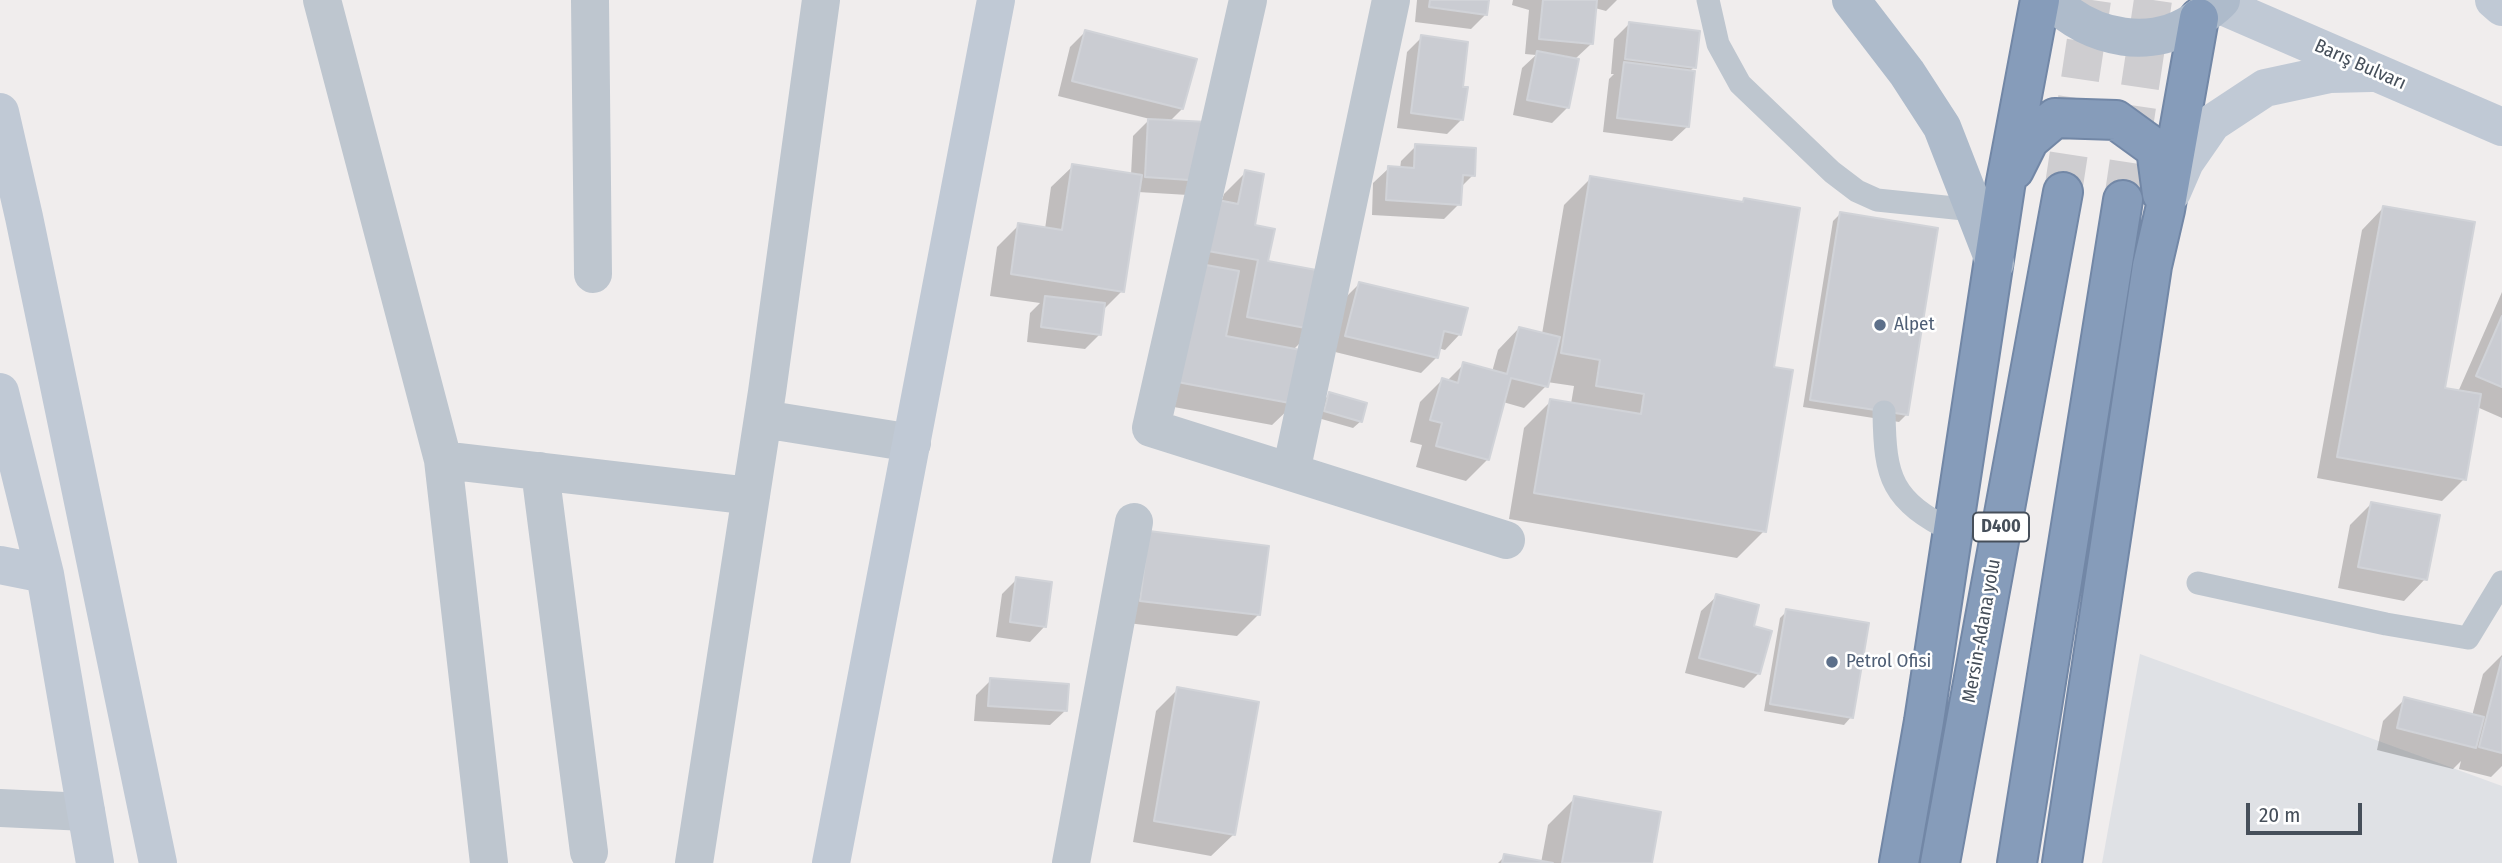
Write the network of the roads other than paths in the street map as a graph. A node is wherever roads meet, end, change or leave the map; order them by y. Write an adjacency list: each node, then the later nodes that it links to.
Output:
1 (322, 0): 28 (street)
2 (590, 0): 23 (street)
3 (821, 0): 26 (street)
4 (996, 0): 27 (main road)
5 (1248, 0): 30 (street)
6 (1391, 0): 30 (street)
7 (1708, 0): 21 (lane)
8 (1851, 0): 21 (main road)
9 (2040, 0): 17 (highway)
10 (2052, 0): 13 (main road)
11 (2494, 0): 12 (main road)
12 (2502, 6)
13 (2212, 8): 14 (main road, Barış Bulvarı); 20 (highway)
14 (2379, 73): 16 (main road, Barış Bulvarı); 20 (main road)
15 (0, 112): 43 (main road)
16 (2502, 127)
17 (2006, 187): 20 (highway); 22 (highway)
18 (2063, 192): 49 (highway, Mersin-Adana yolu / D400)
19 (2123, 200): 50 (highway)
20 (2165, 210): 51 (highway)
21 (1974, 211): 22 (main road)
22 (1995, 262): 33 (highway)
23 (593, 274)
24 (0, 392): 36 (main road)
25 (1884, 412): 33 (lane)
26 (763, 419): 27 (street); 31 (street)
27 (912, 443): 46 (main road)
28 (443, 460): 29 (street); 44 (street)
29 (540, 471): 31 (street); 41 (street)
30 (1291, 472): 34 (street)
31 (751, 496): 45 (street)
32 (1134, 522): 47 (street)
33 (1954, 532): 48 (highway)
34 (1506, 540)
35 (0, 565): 36 (main road)
36 (45, 574): 40 (main road)
37 (2502, 582): 38 (lane)
38 (2198, 583)
39 (0, 808): 40 (street)
40 (86, 812): 42 (main road)
41 (589, 852)
42 (95, 863)
43 (158, 863)
44 (489, 863)
45 (694, 863)
46 (831, 863)
47 (1071, 863)
48 (1899, 863)
49 (1940, 863)
50 (2017, 863)
51 (2062, 863)

